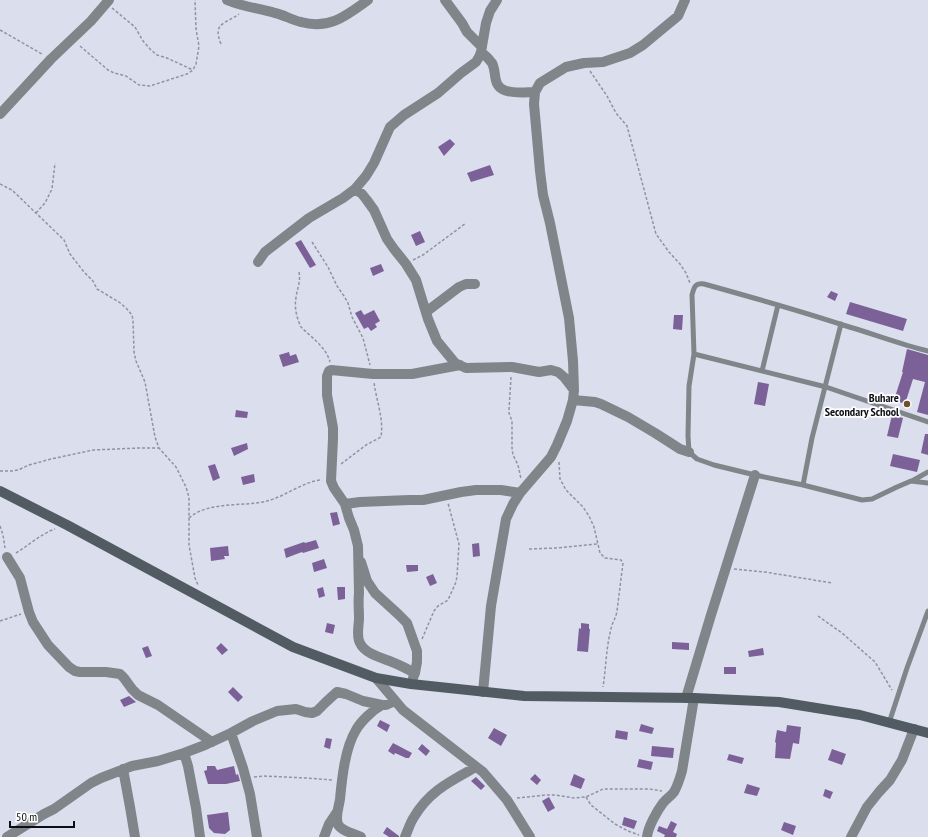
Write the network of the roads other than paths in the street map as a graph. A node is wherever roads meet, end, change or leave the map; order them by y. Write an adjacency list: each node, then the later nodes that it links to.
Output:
1 (227, 0): 2 (street)
2 (368, 0)
3 (445, 0): 7 (street)
4 (497, 0): 7 (street)
5 (685, 0): 8 (street)
6 (108, 2): 9 (street)
7 (482, 49): 8 (street); 10 (street)
8 (535, 92): 21 (street)
9 (0, 114)
10 (355, 189): 11 (street); 14 (street)
11 (258, 262)
12 (475, 284): 14 (street)
13 (778, 305): 15 (lane); 17 (lane); 19 (lane)
14 (426, 312): 18 (street)
15 (841, 324): 16 (lane); 20 (lane)
16 (928, 351)
17 (694, 354): 19 (lane); 23 (lane)
18 (460, 365): 21 (street); 31 (street)
19 (762, 371): 20 (lane)
20 (826, 387): 22 (lane); 28 (lane)
21 (573, 395): 23 (street); 30 (street)
22 (928, 422)
23 (689, 452): 25 (lane)
24 (928, 472): 26 (lane)
25 (755, 476): 28 (lane); 39 (street)
26 (911, 481): 27 (lane); 28 (lane)
27 (928, 483)
28 (803, 485)
29 (0, 491): 36 (main road)
30 (521, 492): 31 (street); 38 (street)
31 (345, 504): 32 (street)
32 (358, 546): 35 (street); 35 (street)
33 (8, 558): 46 (street)
34 (928, 611): 42 (lane)
35 (415, 673): 37 (street)
36 (376, 678): 37 (main road); 40 (street)
37 (410, 684): 38 (main road)
38 (483, 692): 39 (main road)
39 (690, 698): 42 (main road); 51 (street)
40 (394, 701): 41 (street); 48 (street)
41 (382, 705): 44 (street); 50 (street)
42 (889, 723): 43 (main road)
43 (914, 729): 45 (main road); 60 (street)
44 (231, 733): 46 (street); 55 (street)
45 (928, 733)
46 (212, 742): 47 (street)
47 (184, 753): 49 (street); 54 (street)
48 (476, 767): 58 (street); 59 (street)
49 (123, 769): 52 (street); 53 (street)
50 (338, 812): 56 (street); 57 (street)
51 (643, 836)
52 (7, 837)
53 (135, 837)
54 (200, 837)
55 (257, 837)
56 (324, 837)
57 (361, 837)
58 (405, 837)
59 (530, 837)
60 (851, 837)

